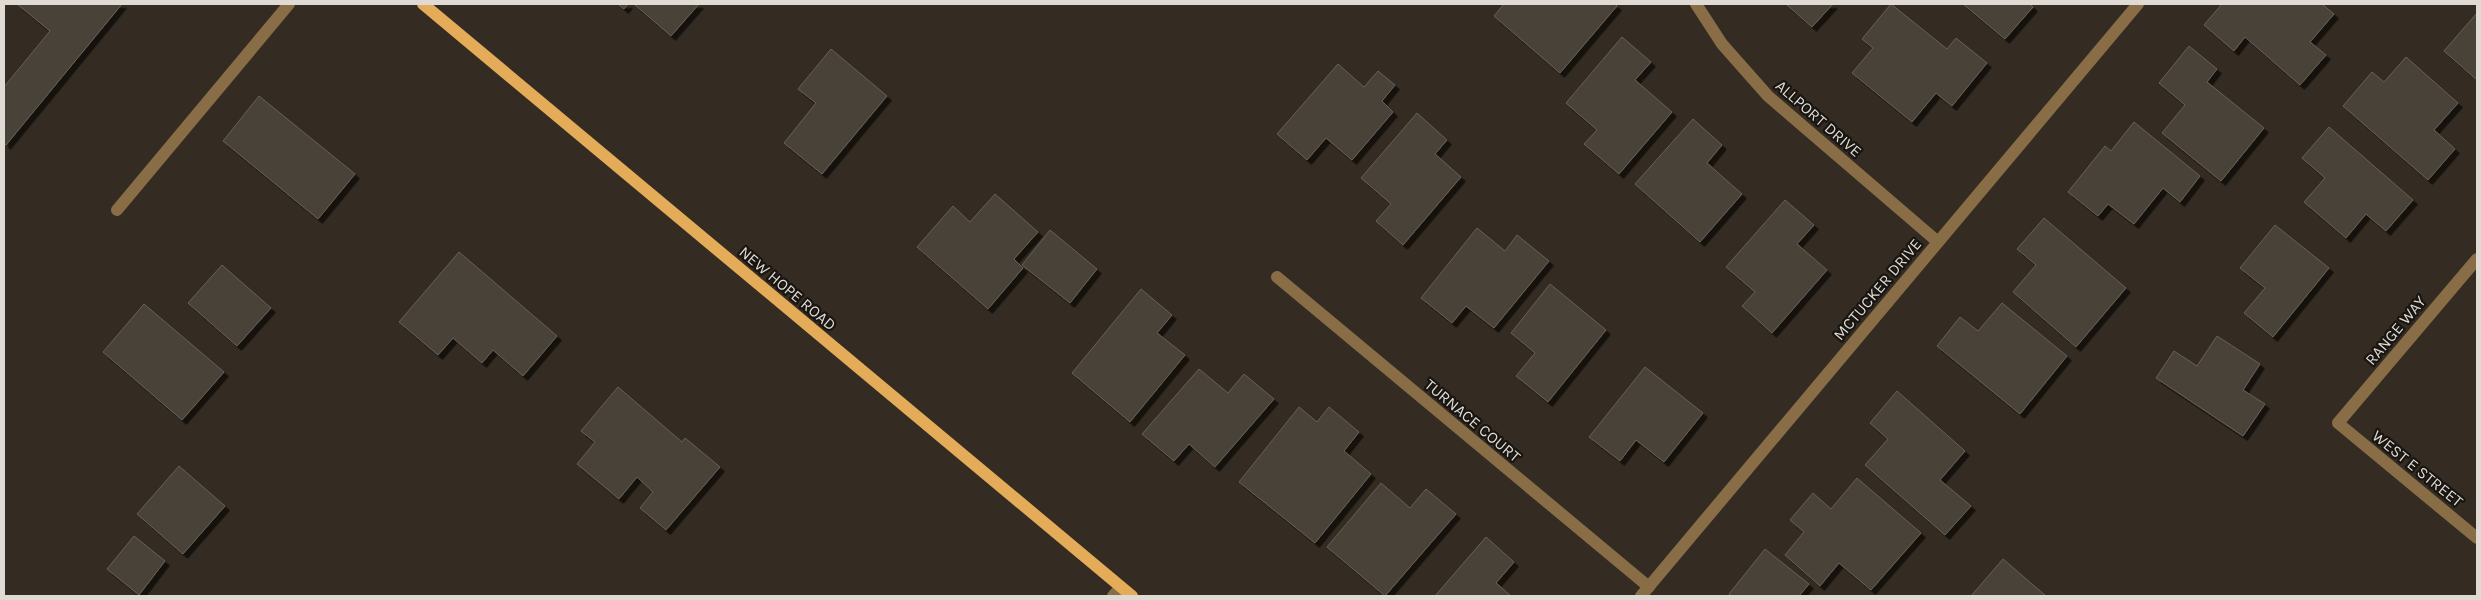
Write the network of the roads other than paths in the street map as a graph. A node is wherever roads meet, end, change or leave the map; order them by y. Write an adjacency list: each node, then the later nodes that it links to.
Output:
1 (289, 4): 5 (street)
2 (423, 4): 11 (main road, NEW HOPE ROAD)
3 (1696, 4): 6 (street, ALLPORT DRIVE)
4 (2138, 4): 6 (street, MCTUCKER DRIVE)
5 (117, 210)
6 (1938, 242): 12 (street, MCTUCKER DRIVE)
7 (2477, 258): 9 (street, RANGE WAY)
8 (1277, 277): 12 (street, TURNACE COURT)
9 (2338, 423): 10 (street, WEST E STREET)
10 (2477, 538)
11 (1117, 592): 13 (main road, NEW HOPE ROAD)
12 (1645, 592)
13 (1132, 596)

